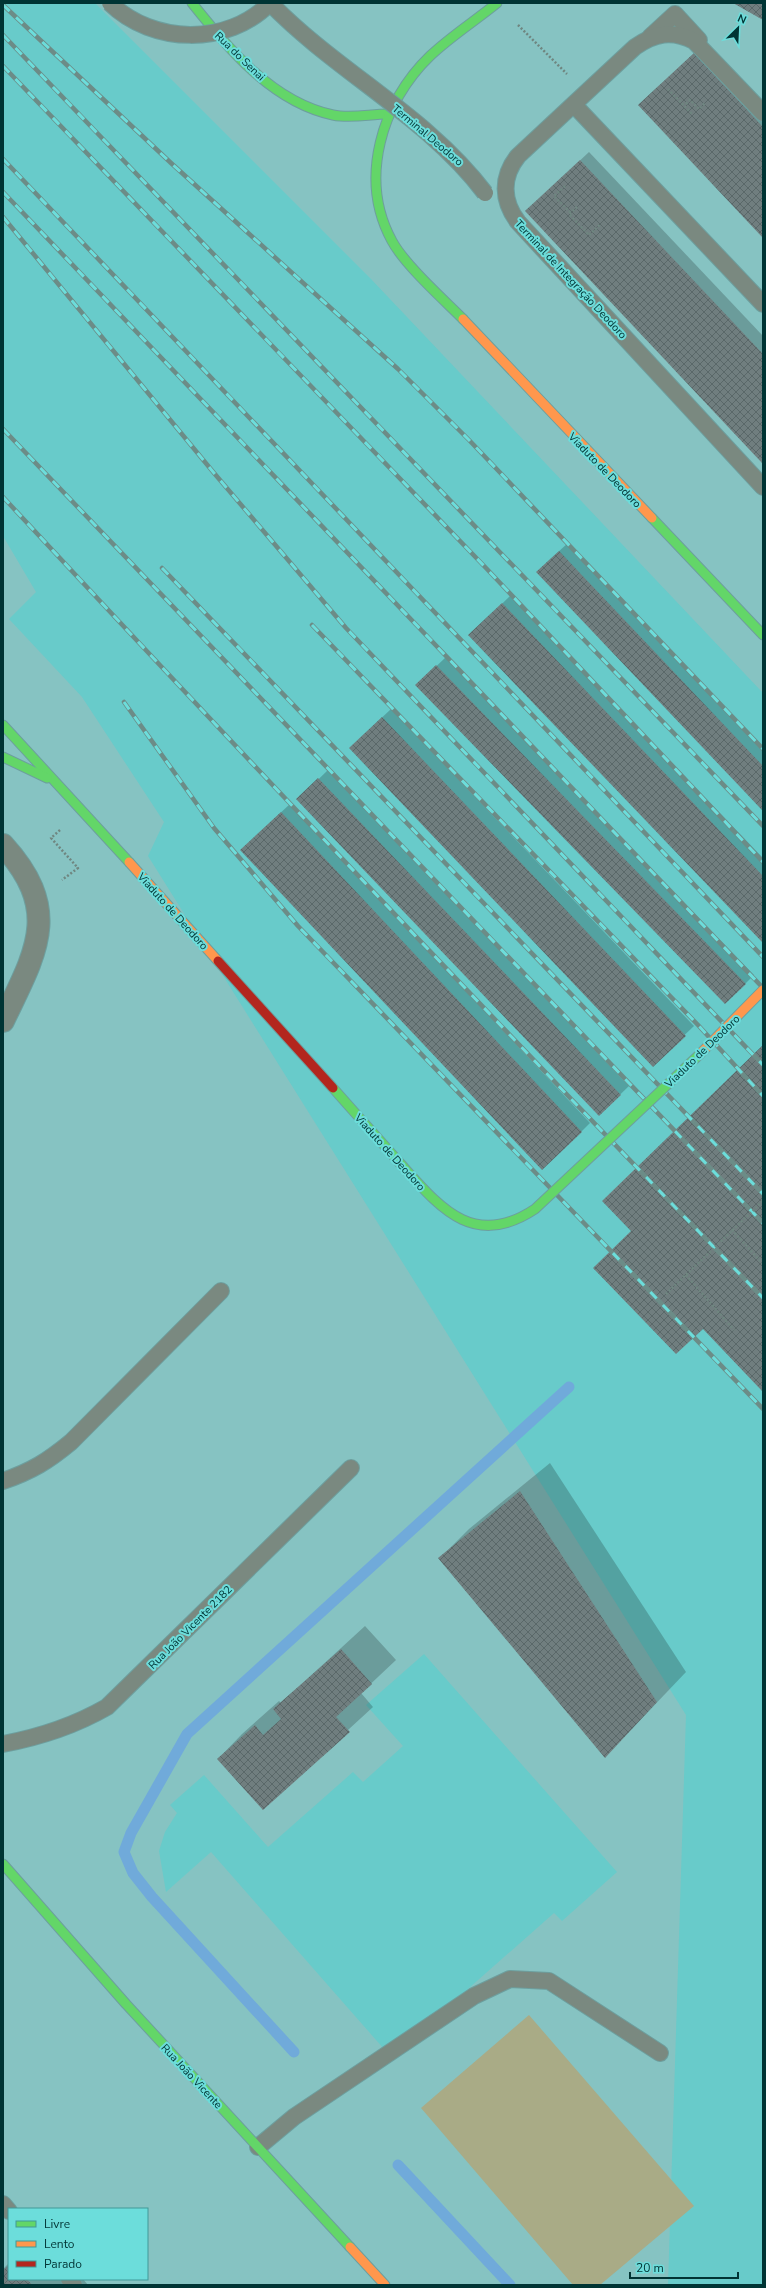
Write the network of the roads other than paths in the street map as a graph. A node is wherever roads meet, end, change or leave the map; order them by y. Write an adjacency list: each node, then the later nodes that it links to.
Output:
1 (110, 3): 3 (lane, bridge)
2 (192, 3): 8 (main road, Rua do Senai)
3 (270, 3): 5 (lane, Terminal Deodoro, bridge)
4 (497, 3): 8 (main road, Viaduto de Deodoro)
5 (576, 107): 6 (lane, Terminal Deodoro); 9 (lane)
6 (763, 108)
7 (763, 113): 10 (lane, Terminal de Integração Deodoro)
8 (388, 114): 11 (main road, Viaduto de Deodoro)
9 (763, 304)
10 (763, 487)
11 (763, 635)
12 (3, 725): 14 (main road, Viaduto de Deodoro)
13 (3, 757): 14 (main road)
14 (60, 784): 16 (main road, Viaduto de Deodoro, bridge)
15 (3, 845): 17 (street)
16 (763, 990)
17 (3, 1021)
18 (221, 1290): 20 (lane)
19 (351, 1468): 21 (lane, Rua João Vicente 2182)
20 (3, 1481)
21 (3, 1744)
22 (3, 1864): 24 (main road, Rua João Vicente)
23 (660, 2053): 24 (lane)
24 (258, 2148): 25 (main road, Rua João Vicente)
25 (385, 2285)

